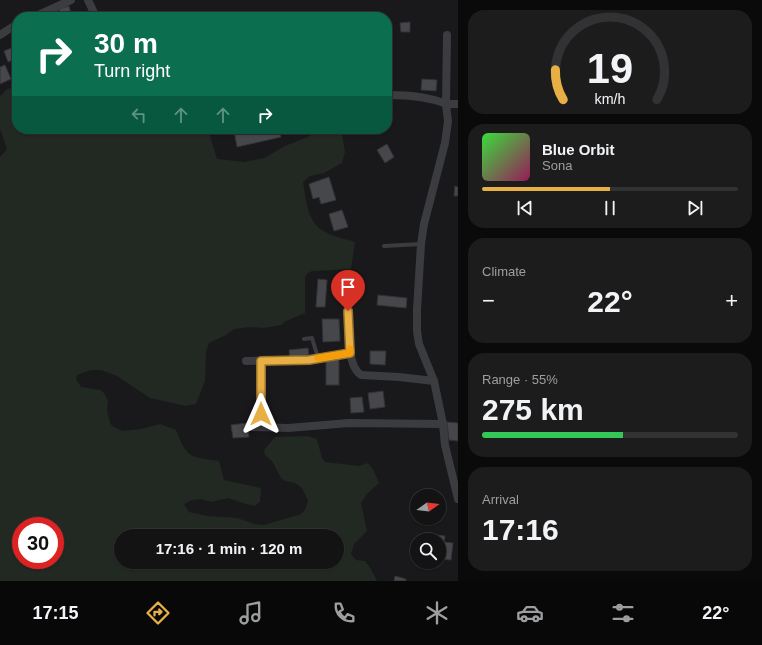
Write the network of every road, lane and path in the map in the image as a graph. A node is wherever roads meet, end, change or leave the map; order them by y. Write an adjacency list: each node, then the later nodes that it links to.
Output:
1 (70, 0): 3 (street)
2 (88, 0): 4 (street)
3 (45, 12)
4 (94, 12)
5 (12, 27): 6 (street)
6 (0, 35)
7 (447, 35): 9 (street)
8 (392, 95): 9 (street)
9 (446, 104): 10 (street); 11 (street)
10 (458, 104)
11 (421, 244): 12 (lane); 19 (street)
12 (384, 246)
13 (348, 311): 15 (street)
14 (304, 339): 16 (lane)
15 (350, 353): 16 (street); 19 (street)
16 (318, 358): 18 (street)
17 (246, 361): 18 (street)
18 (261, 361): 22 (street)
19 (434, 381): 20 (street)
20 (443, 424): 22 (street); 23 (street)
21 (250, 427): 22 (street)
22 (261, 427)
23 (458, 499)

